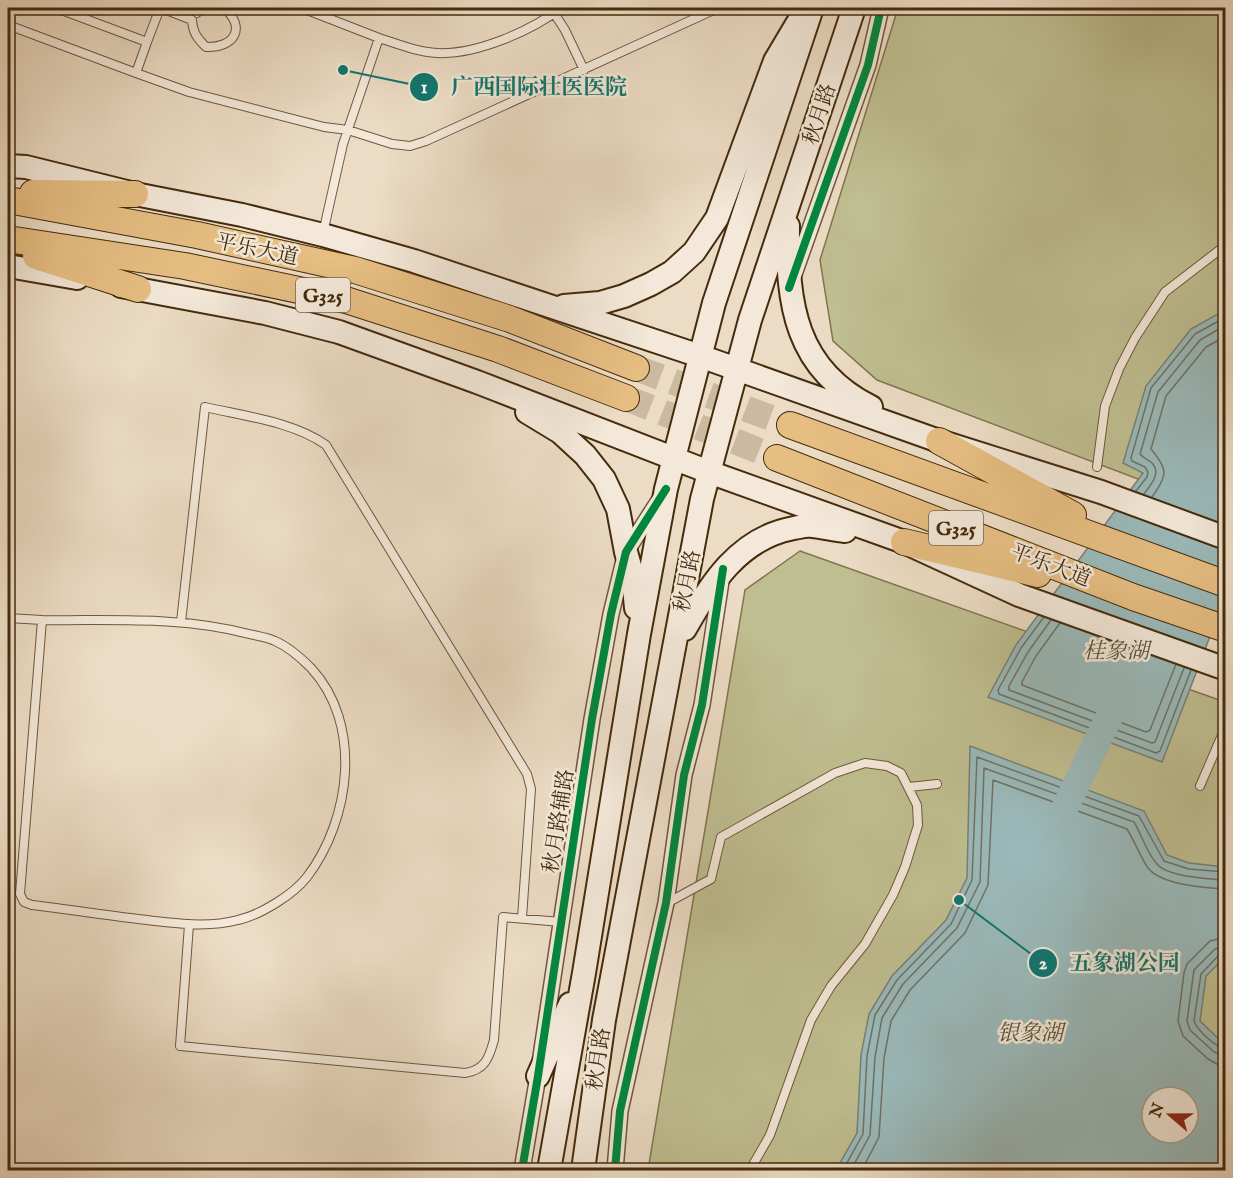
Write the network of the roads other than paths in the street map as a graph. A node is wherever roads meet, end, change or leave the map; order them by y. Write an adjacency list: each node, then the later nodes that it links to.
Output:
1 (56, 8): 14 (lane)
2 (160, 8): 3 (lane); 14 (lane)
3 (224, 8)
4 (302, 8): 13 (lane)
5 (561, 8): 11 (lane)
6 (718, 8): 15 (lane)
7 (807, 8): 30 (main road)
8 (812, 8): 31 (main road, 秋月路)
9 (854, 8): 22 (main road, 秋月路)
10 (881, 8): 28 (street)
11 (554, 13): 13 (lane); 15 (lane)
12 (8, 25): 16 (lane)
13 (379, 38): 17 (lane)
14 (147, 42): 16 (lane)
15 (584, 70): 17 (lane)
16 (136, 73): 17 (lane)
17 (348, 130): 23 (lane)
18 (8, 165): 20 (main road)
19 (8, 193): 20 (highway)
20 (135, 194): 23 (main road)
21 (8, 200): 32 (highway, 平乐大道)
22 (789, 204): 28 (main road); 33 (main road, 秋月路)
23 (323, 235): 30 (main road)
24 (8, 239): 35 (highway, 平乐大道 / G325)
25 (1226, 245): 40 (lane)
26 (8, 247): 29 (highway)
27 (8, 266): 29 (main road)
28 (789, 288): 37 (main road)
29 (138, 289): 34 (main road)
30 (553, 307): 31 (main road)
31 (700, 356): 33 (main road); 38 (main road, 秋月路)
32 (636, 368)
33 (737, 370): 37 (main road); 41 (main road, 秋月路)
34 (477, 382): 38 (main road); 45 (main road)
35 (626, 398)
36 (790, 425): 46 (highway, 平乐大道)
37 (939, 441): 43 (main road); 46 (highway)
38 (674, 458): 41 (main road); 42 (main road, 秋月路)
39 (777, 458): 49 (highway, 平乐大道 / G325)
40 (1097, 467)
41 (709, 472): 44 (main road); 55 (main road, 秋月路)
42 (666, 489): 45 (street, 秋月路辅路); 54 (main road, 秋月路)
43 (1226, 538)
44 (904, 542): 47 (main road); 49 (highway); 56 (main road)
45 (626, 552): 54 (main road); 63 (street, 秋月路辅路)
46 (1144, 555): 48 (highway, 平乐大道)
47 (723, 569): 55 (main road); 61 (street)
48 (1226, 584)
49 (1133, 597): 53 (highway, 平乐大道 / G325)
50 (8, 618): 51 (lane)
51 (42, 620): 52 (lane); 64 (lane)
52 (181, 622): 62 (lane); 64 (lane)
53 (1221, 628)
54 (639, 634): 65 (main road, 秋月路)
55 (674, 649): 69 (main road, 秋月路)
56 (1223, 668)
57 (1226, 726): 59 (lane)
58 (938, 784): 60 (lane)
59 (1200, 786)
60 (909, 787): 61 (lane); 71 (lane)
61 (666, 903): 70 (street)
62 (522, 918): 63 (lane); 64 (lane)
63 (561, 922): 66 (street, 秋月路辅路)
64 (189, 925)
65 (584, 973): 66 (main road); 68 (main road, 秋月路)
66 (538, 1076): 67 (street, 秋月路辅路)
67 (522, 1170)
68 (549, 1170)
69 (583, 1170)
70 (615, 1170)
71 (750, 1170)

